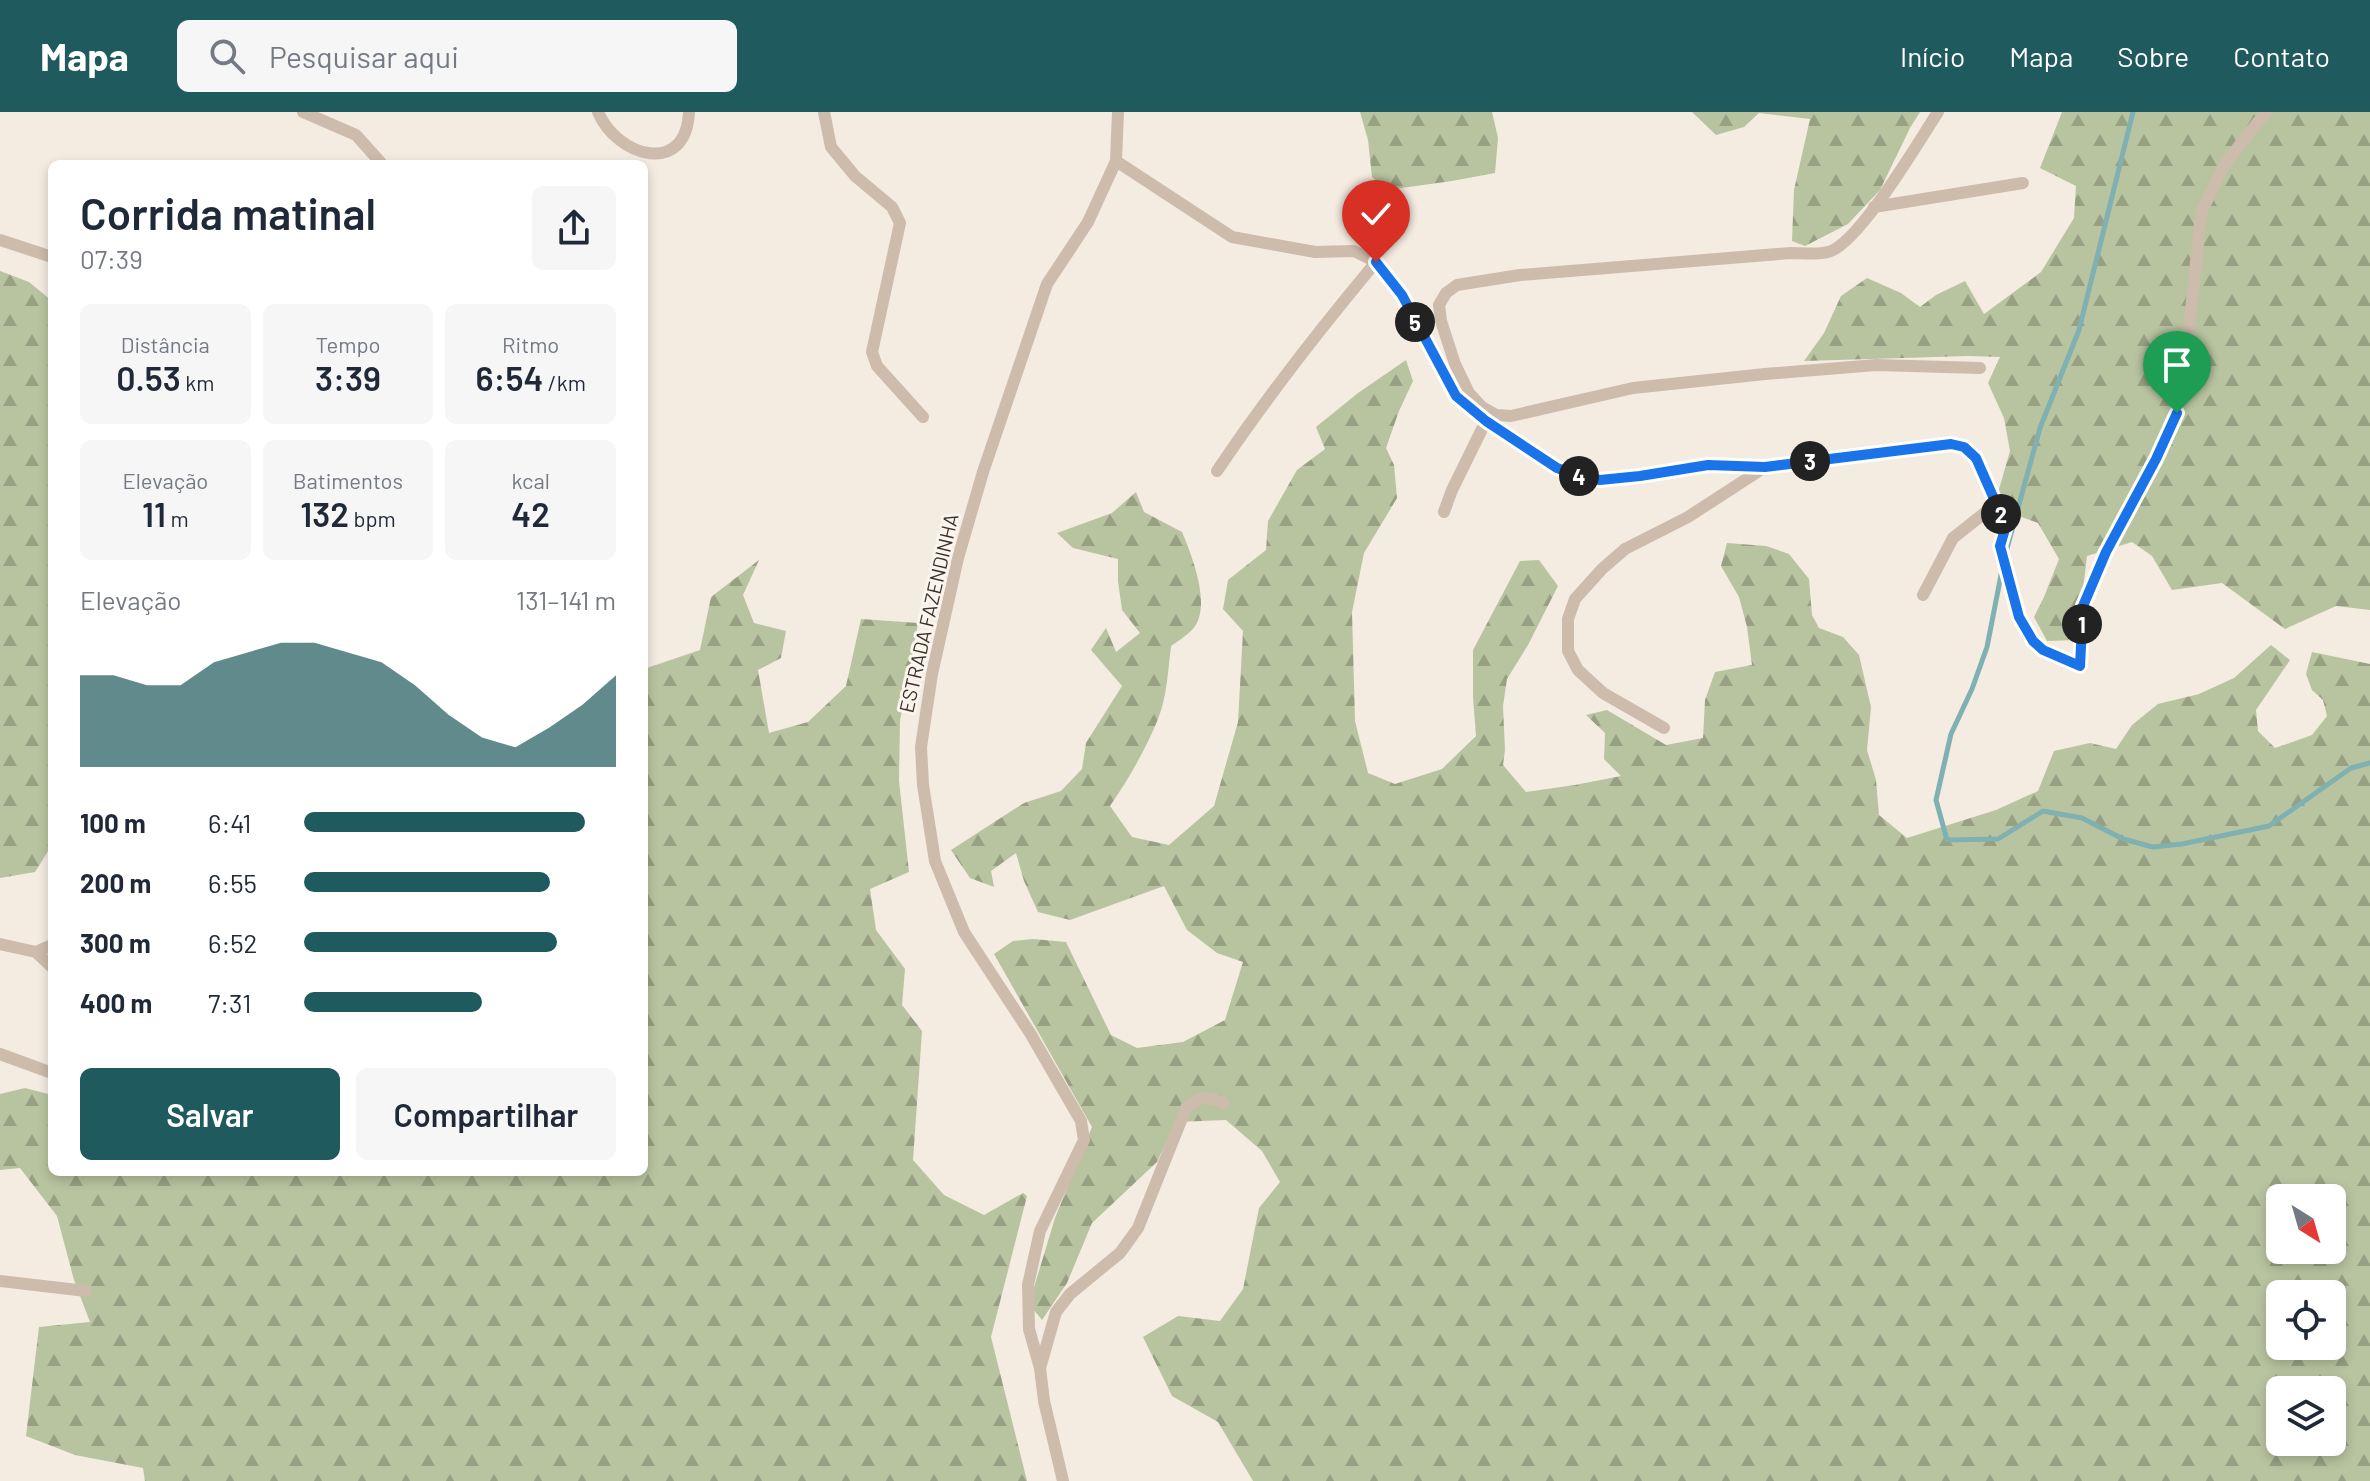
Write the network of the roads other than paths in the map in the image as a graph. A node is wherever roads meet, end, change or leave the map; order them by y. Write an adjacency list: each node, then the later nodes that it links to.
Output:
1 (303, 112): 8 (street)
2 (598, 112): 3 (street)
3 (689, 112)
4 (824, 112): 16 (street)
5 (1118, 112): 9 (street, ESTRADA FAZENDINHA)
6 (1938, 112): 11 (street)
7 (2266, 112): 20 (street)
8 (378, 160)
9 (1116, 161): 14 (street); 33 (street, ESTRADA FAZENDINHA)
10 (2023, 183): 11 (street)
11 (1874, 207): 15 (street)
12 (0, 240): 13 (street)
13 (48, 256)
14 (1376, 262): 17 (street); 19 (street)
15 (1980, 368)
16 (923, 417)
17 (1486, 421): 18 (street); 21 (street)
18 (1765, 467): 20 (street); 23 (street)
19 (1217, 471)
20 (1996, 504): 22 (street)
21 (1444, 512)
22 (1923, 595)
23 (1664, 728)
24 (0, 944): 26 (street)
25 (48, 947): 26 (street)
26 (36, 952): 27 (street)
27 (48, 963)
28 (0, 1054): 29 (street)
29 (48, 1072)
30 (1224, 1103): 33 (street)
31 (0, 1281): 32 (street)
32 (86, 1291)
33 (1040, 1368): 34 (street, ESTRADA FAZENDINHA)
34 (1063, 1481)

